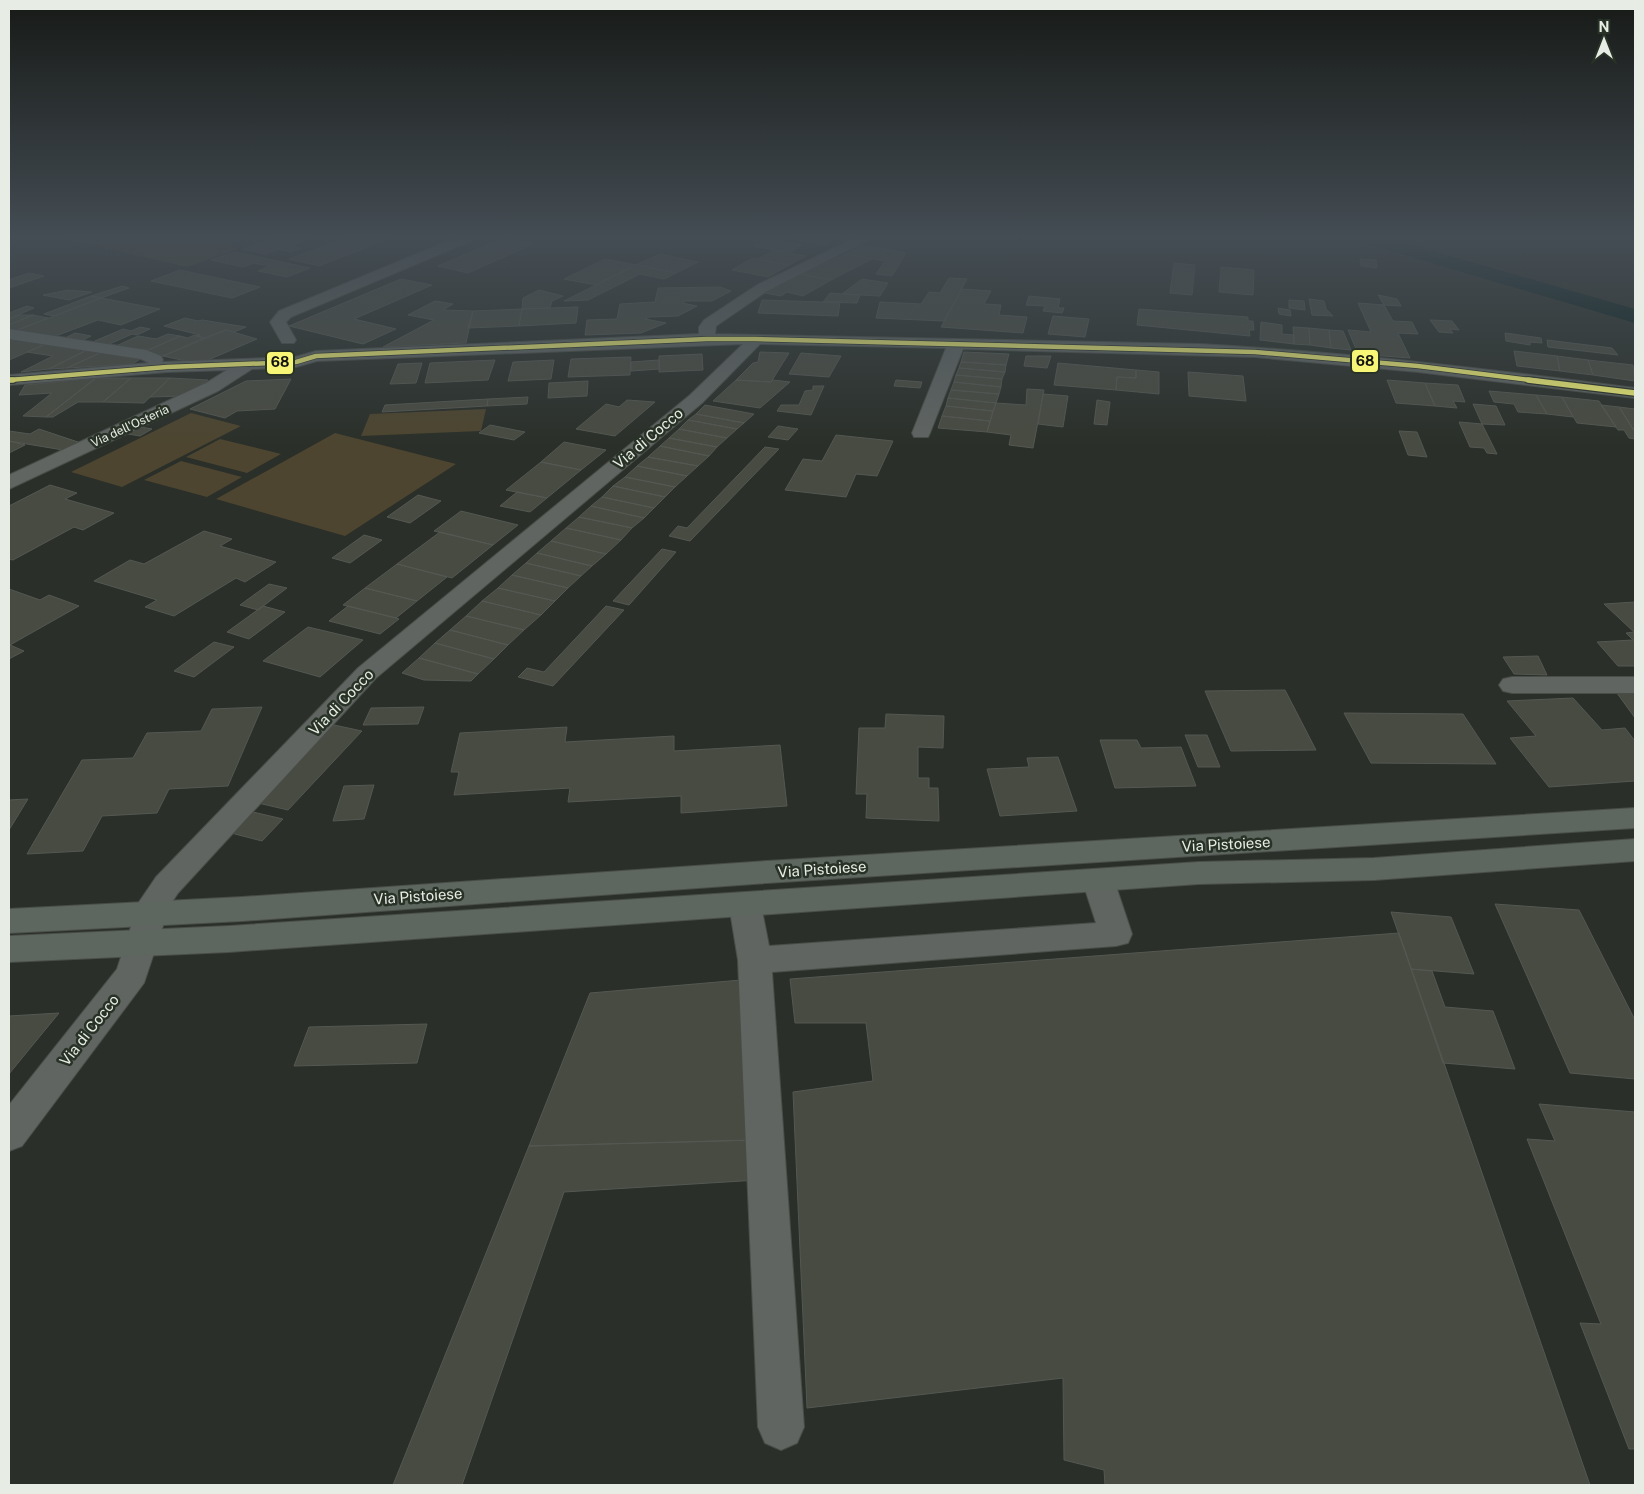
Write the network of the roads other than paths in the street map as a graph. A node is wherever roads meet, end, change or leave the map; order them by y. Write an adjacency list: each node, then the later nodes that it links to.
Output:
1 (300, 308): 6 (street)
2 (732, 308): 4 (street)
3 (9, 334): 9 (street)
4 (708, 339): 5 (street); 6 (street)
5 (755, 339): 7 (street); 21 (street, Via di Cocco)
6 (291, 344): 8 (street); 8 (street)
7 (956, 344): 11 (street); 12 (street)
8 (248, 364): 9 (street); 13 (street, Via dell'Osteria)
9 (167, 367): 10 (street)
10 (9, 380)
11 (1635, 393)
12 (921, 433)
13 (9, 483)
14 (1512, 684): 15 (street)
15 (1635, 685)
16 (1635, 818): 21 (main road, Via Pistoiese)
17 (1635, 850): 18 (main road, Via Pistoiese)
18 (1098, 880): 19 (main road, Via Pistoiese); 23 (street)
19 (745, 905): 21 (main road, Via Pistoiese); 23 (street)
20 (9, 921): 21 (main road, Via Pistoiese)
21 (146, 928): 22 (main road, Via Pistoiese); 24 (street, Via di Cocco)
22 (9, 950)
23 (755, 960): 25 (street)
24 (9, 1134)
25 (781, 1427)

